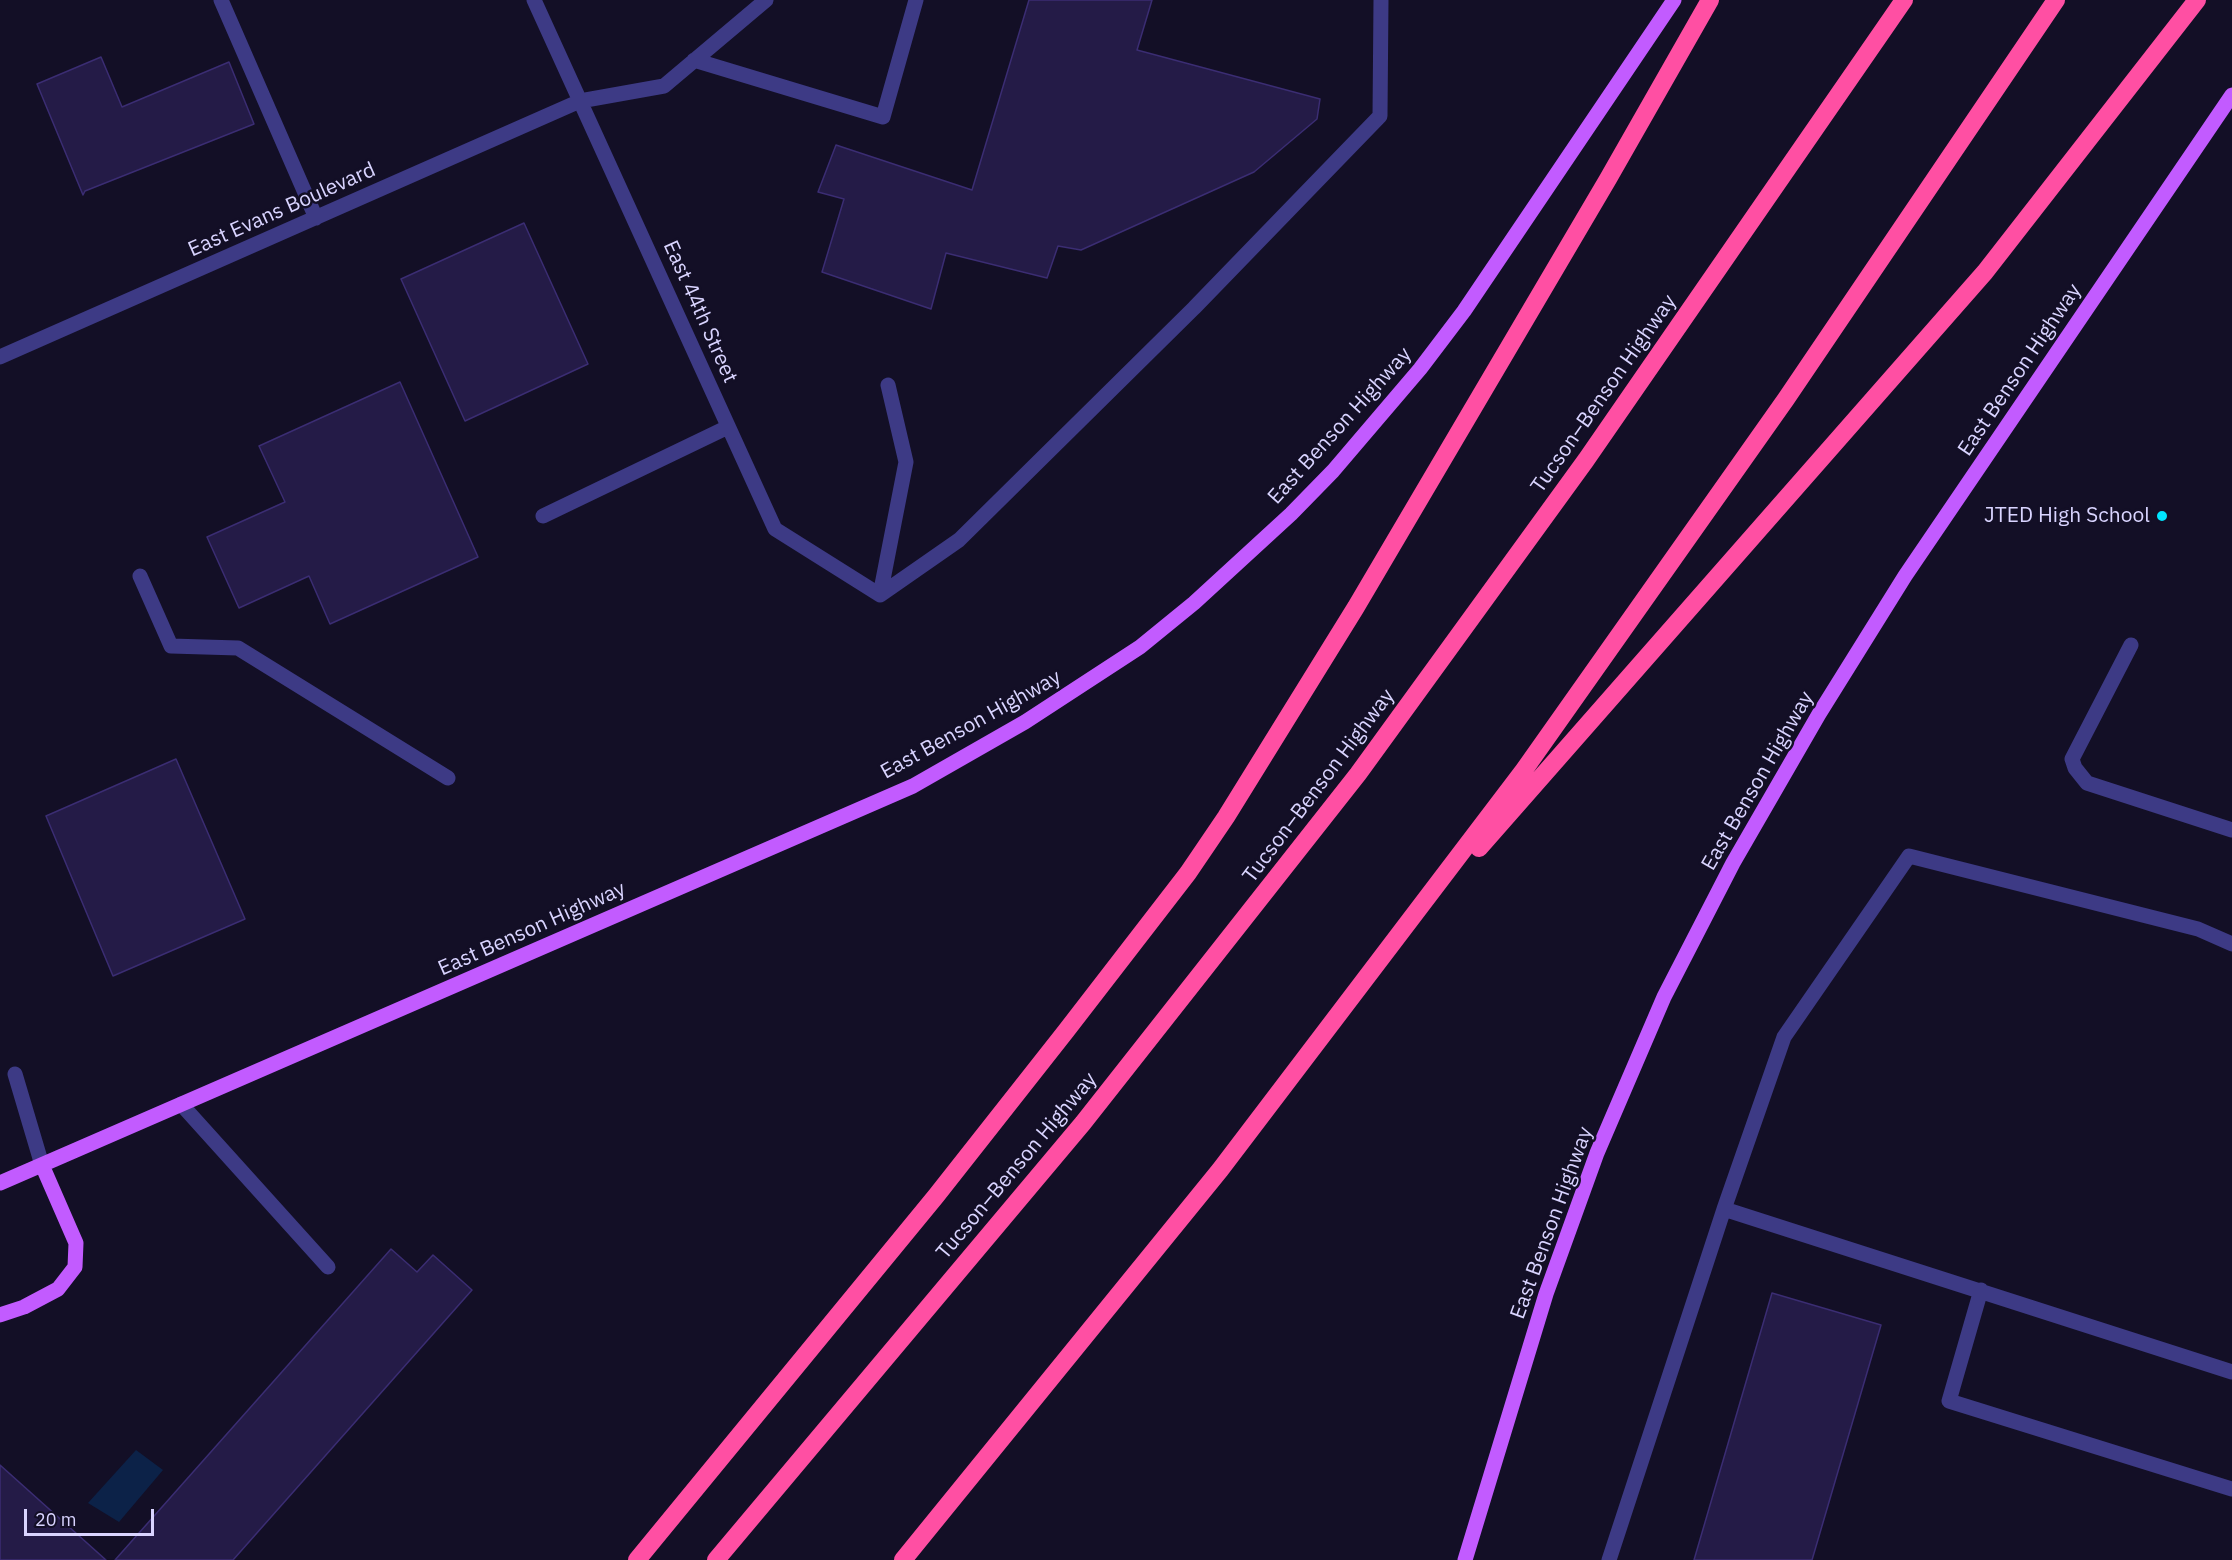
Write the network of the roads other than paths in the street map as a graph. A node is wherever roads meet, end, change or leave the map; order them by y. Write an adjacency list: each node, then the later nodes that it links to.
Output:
1 (221, 0): 14 (street)
2 (534, 0): 13 (street, East 44th Street)
3 (766, 0): 11 (street, East Evans Boulevard)
4 (916, 0): 11 (street)
5 (1381, 0): 20 (street)
6 (1674, 0): 27 (main road, East Benson Highway)
7 (1710, 0): 36 (highway)
8 (1905, 0): 37 (highway, Tucson–Benson Highway)
9 (2056, 0): 25 (highway)
10 (2197, 0): 25 (highway)
11 (694, 60): 13 (street, East Evans Boulevard)
12 (2232, 95): 39 (main road, East Benson Highway)
13 (580, 101): 14 (street, East Evans Boulevard); 17 (street, East 44th Street)
14 (316, 218): 15 (street, East Evans Boulevard)
15 (0, 357)
16 (888, 385): 20 (street)
17 (728, 427): 18 (street); 20 (street, East 44th Street)
18 (543, 516)
19 (140, 576): 22 (street)
20 (880, 596)
21 (2131, 645): 23 (street)
22 (448, 778)
23 (2232, 830)
24 (2232, 944): 30 (street)
25 (1389, 950): 38 (highway)
26 (15, 1074): 28 (street)
27 (181, 1104): 28 (main road, East Benson Highway); 31 (street)
28 (42, 1165): 29 (main road, East Benson Highway); 33 (main road)
29 (0, 1183)
30 (1724, 1209): 32 (street); 40 (street)
31 (328, 1267)
32 (1981, 1290): 34 (street); 35 (street)
33 (0, 1315)
34 (2232, 1372)
35 (2232, 1489)
36 (637, 1560)
37 (716, 1560)
38 (903, 1560)
39 (1465, 1560)
40 (1609, 1560)

